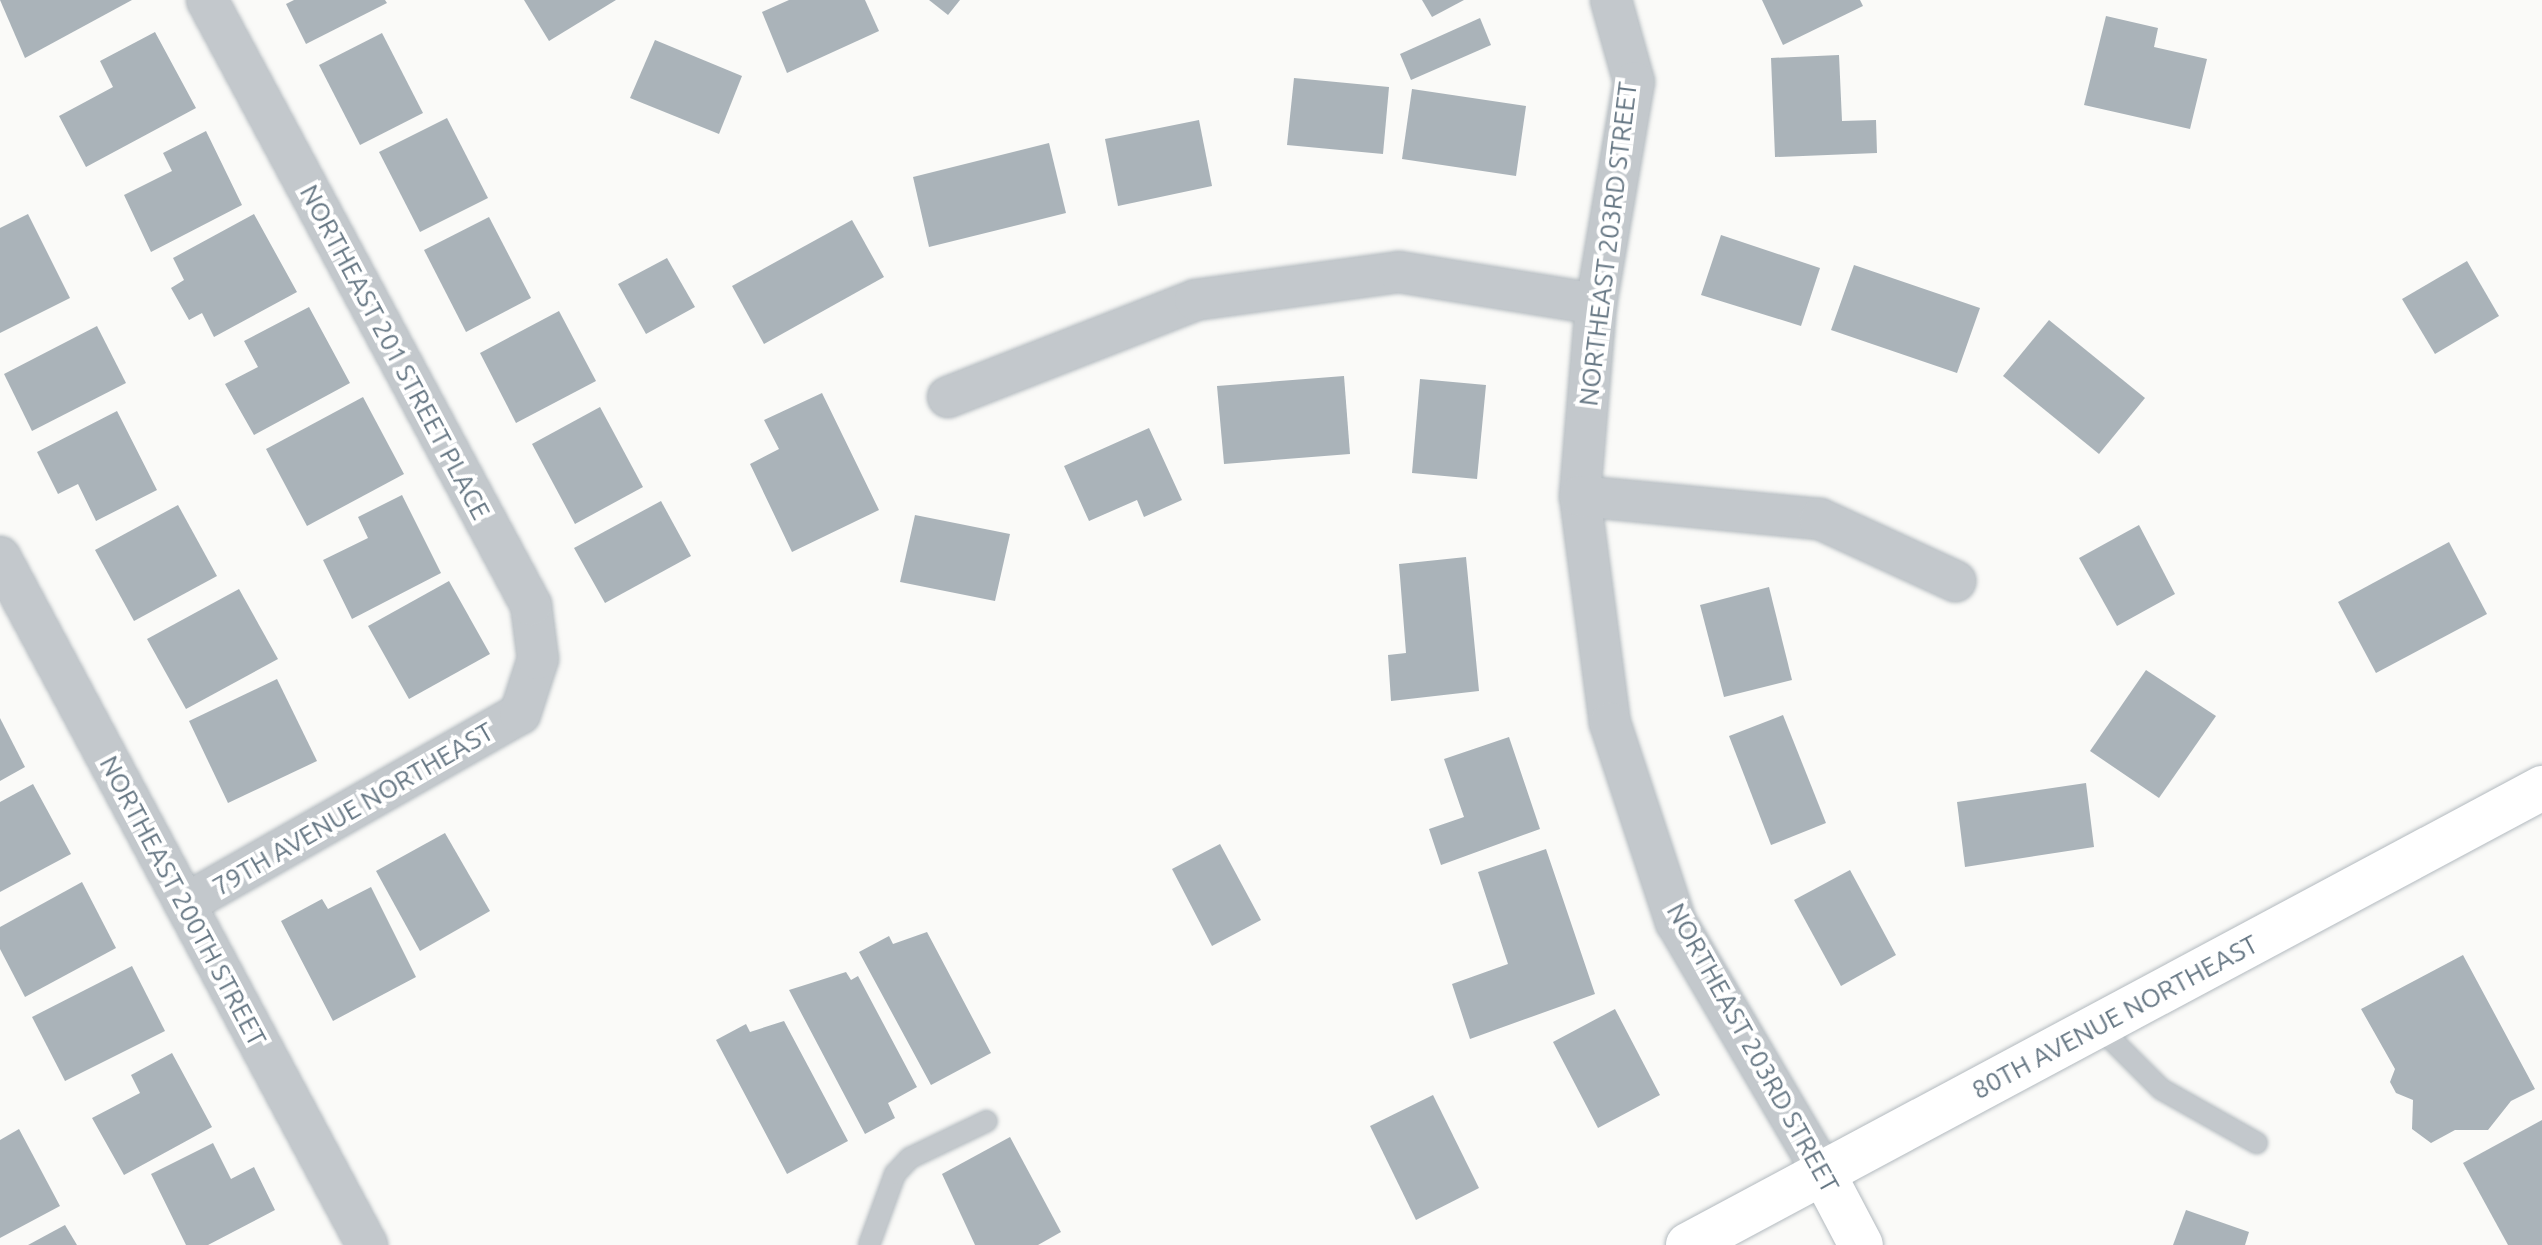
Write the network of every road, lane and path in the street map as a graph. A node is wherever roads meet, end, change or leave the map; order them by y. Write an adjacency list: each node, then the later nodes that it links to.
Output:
1 (207, 0): 8 (street, NORTHEAST 201 STREET PLACE)
2 (1611, 0): 3 (street, NORTHEAST 203RD STREET)
3 (1596, 304): 4 (street); 5 (street, NORTHEAST 203RD STREET)
4 (948, 397)
5 (1580, 496): 7 (street); 14 (street, NORTHEAST 203RD STREET)
6 (0, 557): 10 (street, NORTHEAST 200TH STREET)
7 (1955, 581)
8 (520, 714): 10 (street, 79TH AVENUE NORTHEAST)
9 (2542, 788): 11 (main road, 80TH AVENUE NORTHEAST)
10 (185, 904): 15 (street, NORTHEAST 200TH STREET)
11 (2098, 1026): 13 (lane); 14 (main road, 80TH AVENUE NORTHEAST)
12 (987, 1121): 16 (lane)
13 (2257, 1143)
14 (1823, 1173): 17 (main road, 80TH AVENUE NORTHEAST); 18 (main road, NORTHEAST 203RD STREET)
15 (367, 1245)
16 (869, 1245)
17 (1688, 1245)
18 (1861, 1245)

